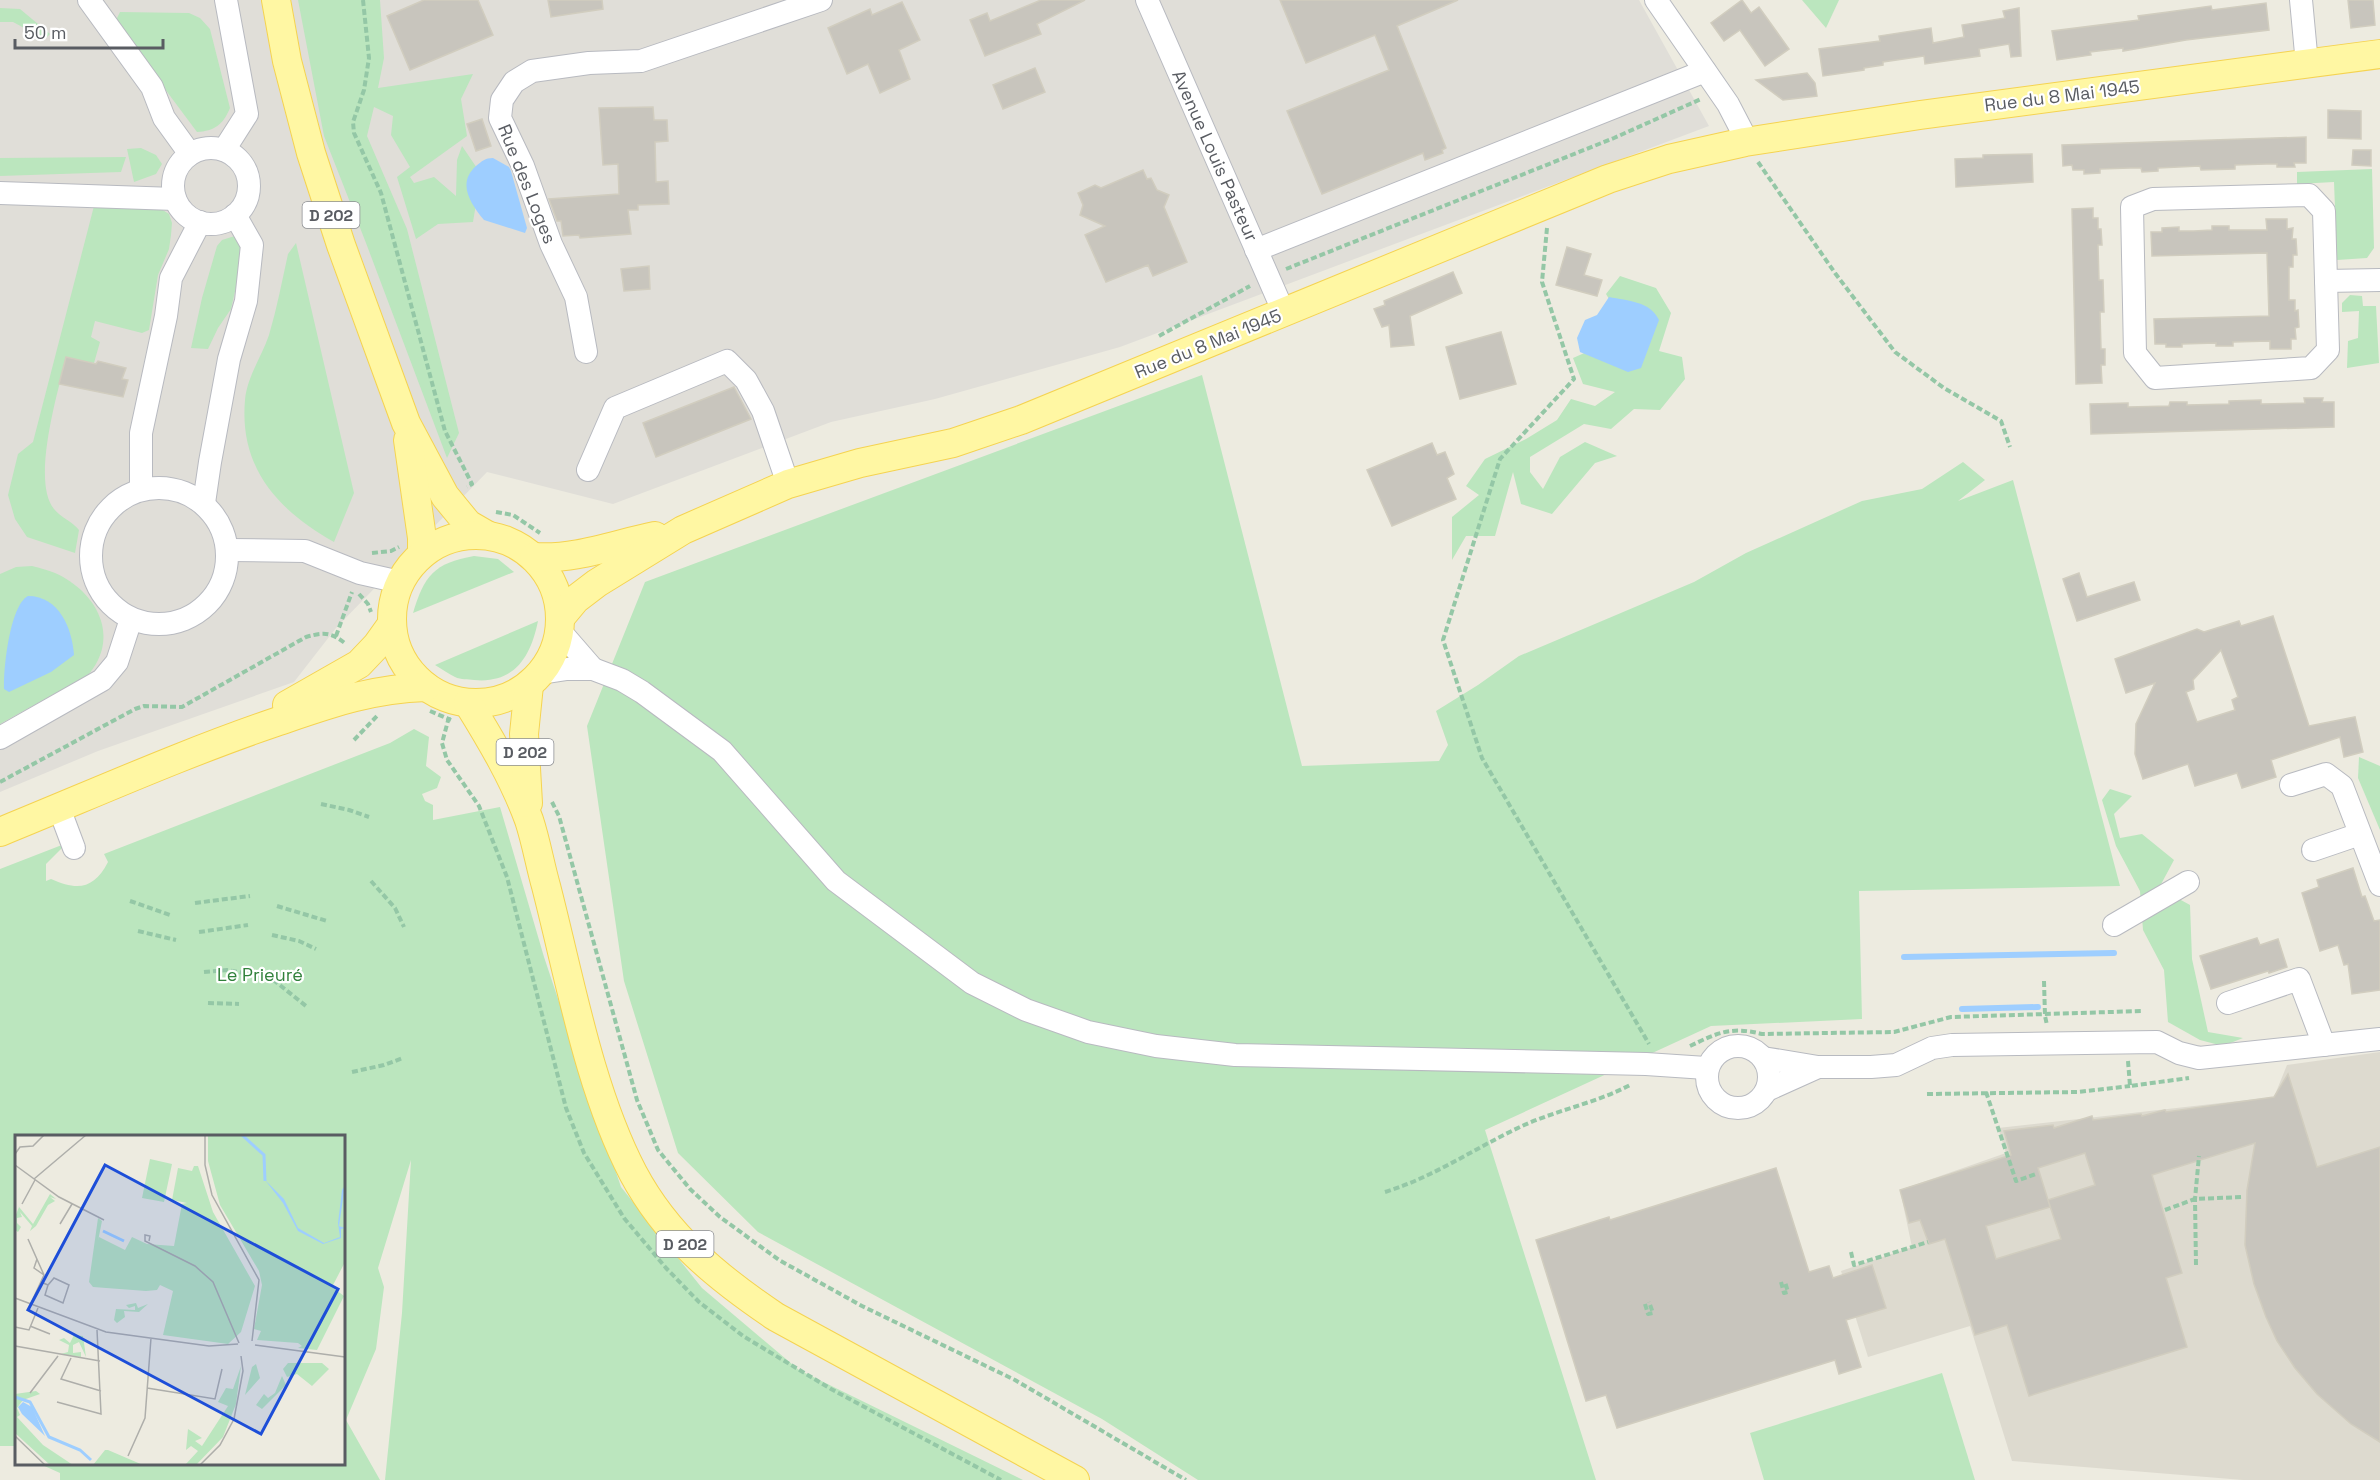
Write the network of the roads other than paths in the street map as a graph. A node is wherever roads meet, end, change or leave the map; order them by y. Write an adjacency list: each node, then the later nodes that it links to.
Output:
1 (89, 0): 13 (street)
2 (226, 0): 12 (street)
3 (276, 0): 23 (main road, D 202)
4 (821, 0): 22 (street, Rue des Loges)
5 (1147, 0): 18 (street, Avenue Louis Pasteur)
6 (1656, 0): 10 (street)
7 (2301, 0): 9 (street)
8 (2380, 54): 9 (main road, Rue du 8 Mai 1945)
9 (2307, 64): 11 (main road, Rue du 8 Mai 1945)
10 (1705, 71): 11 (street); 18 (street)
11 (1737, 143): 21 (main road, Rue du 8 Mai 1945)
12 (224, 150): 13 (street); 16 (street)
13 (190, 154): 15 (street)
14 (0, 193): 15 (street)
15 (175, 199): 17 (street)
16 (235, 215): 17 (street); 27 (street)
17 (200, 222): 26 (street)
18 (1257, 250): 21 (street, Avenue Louis Pasteur)
19 (2326, 280): 19 (street); 20 (street)
20 (2380, 280)
21 (1284, 313): 25 (main road, Rue du 8 Mai 1945)
22 (586, 352)
23 (406, 423): 28 (main road, D 202); 31 (main road, D 202)
24 (588, 471): 25 (street)
25 (788, 484): 29 (main road, Rue du 8 Mai 1945)
26 (141, 489): 27 (street); 34 (street)
27 (204, 503): 32 (street)
28 (489, 523): 30 (main road); 31 (main road)
29 (683, 530): 30 (main road); 36 (main road)
30 (538, 545): 36 (main road)
31 (413, 547): 33 (main road)
32 (228, 550): 33 (street); 34 (street)
33 (400, 582): 35 (main road)
34 (131, 619): 41 (street)
35 (382, 623): 39 (main road); 42 (main road)
36 (560, 624): 37 (street); 38 (main road)
37 (593, 669): 38 (street); 58 (street)
38 (535, 679): 40 (main road); 45 (main road, D 202)
39 (426, 698): 40 (main road); 42 (main road)
40 (458, 711): 45 (main road, D 202)
41 (0, 738)
42 (228, 738): 44 (main road)
43 (2291, 785): 47 (street)
44 (58, 808): 46 (main road); 48 (street)
45 (528, 820): 60 (main road, D 202)
46 (0, 832)
47 (2360, 834): 49 (street); 51 (street)
48 (74, 848)
49 (2313, 850)
50 (2187, 882): 52 (street)
51 (2380, 885)
52 (2114, 925)
53 (2228, 1003): 55 (street)
54 (2380, 1039): 55 (street)
55 (2324, 1045): 57 (street)
56 (1762, 1058): 57 (street); 58 (street); 59 (street)
57 (1818, 1067): 59 (street)
58 (1706, 1068): 59 (street)
59 (1767, 1090)
60 (1075, 1480)

